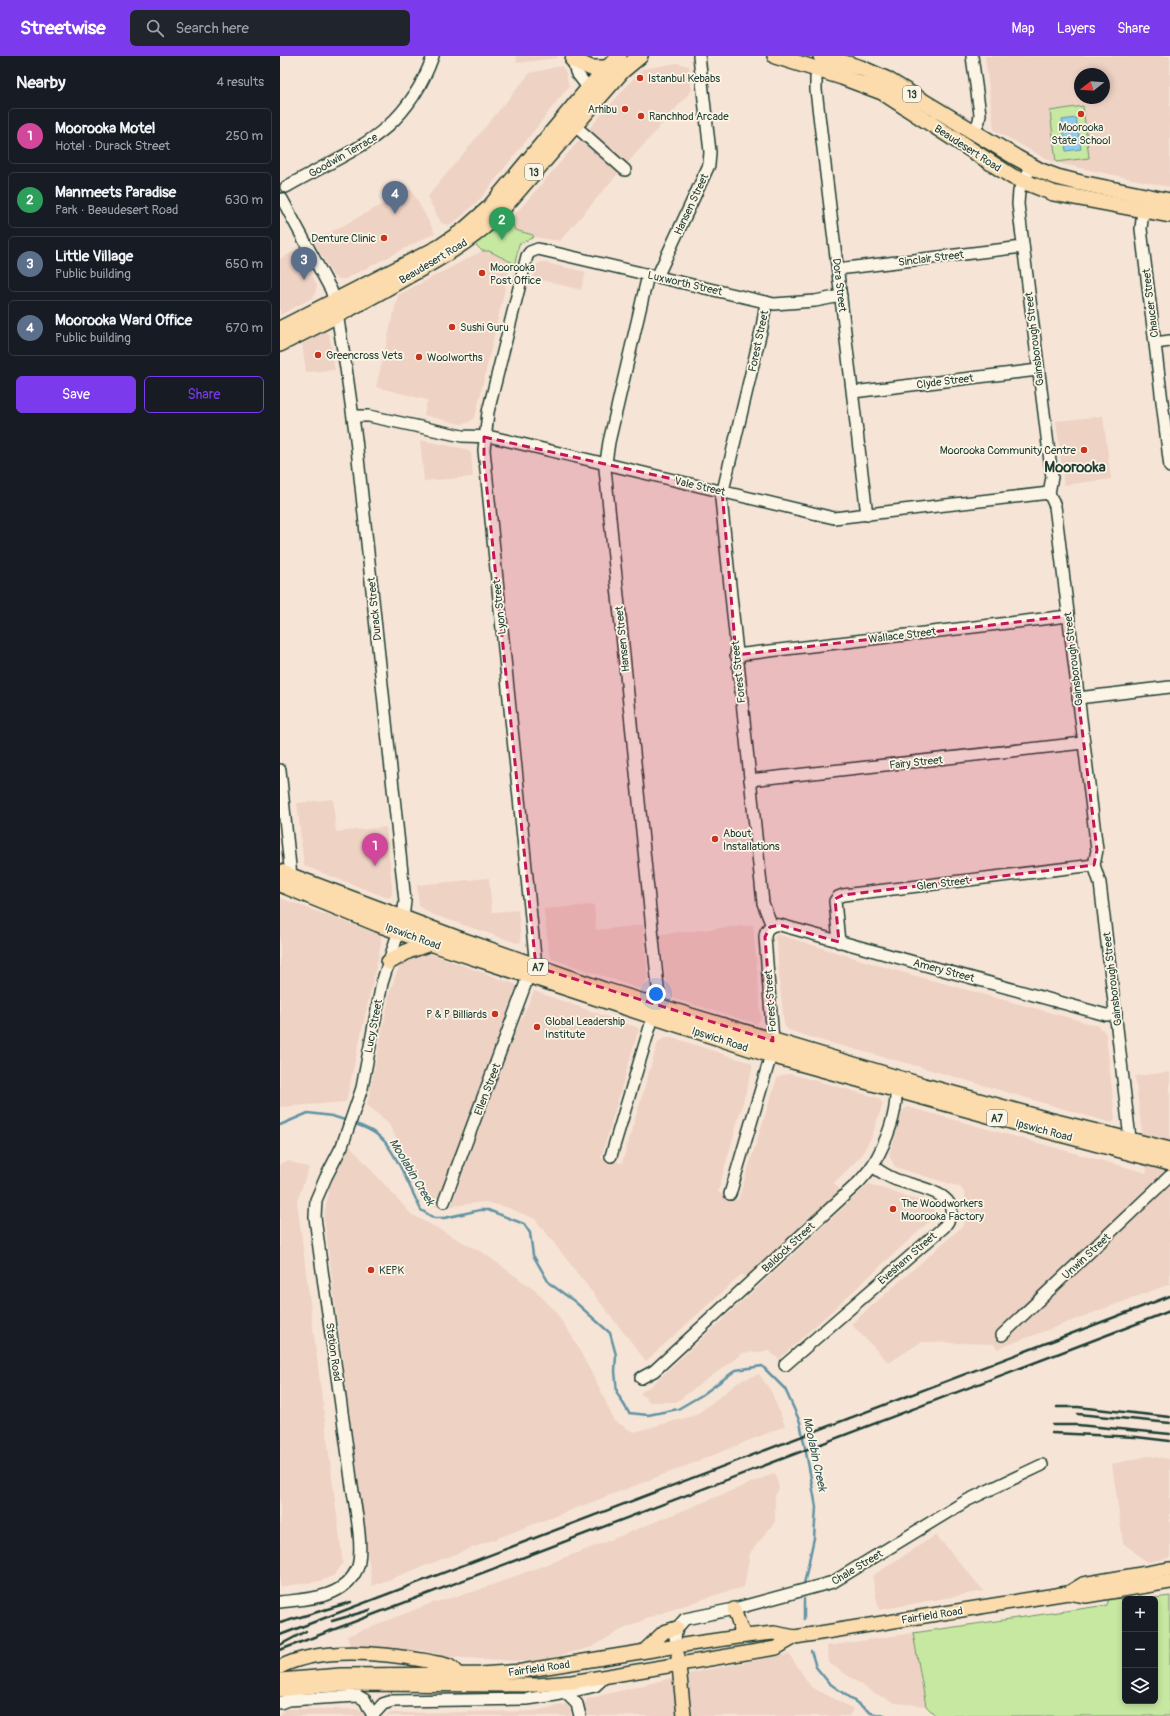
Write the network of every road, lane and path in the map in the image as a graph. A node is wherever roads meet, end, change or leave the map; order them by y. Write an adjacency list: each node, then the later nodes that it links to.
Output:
1 (433, 56): 17 (street, Goodwin Terrace)
2 (619, 56): 10 (highway, Beaudesert Road / 13)
3 (640, 56): 11 (highway, Beaudesert Road / 13)
4 (699, 56): 25 (street, Hansen Street)
5 (775, 56): 8 (highway, Beaudesert Road / 13)
6 (972, 56): 13 (street)
7 (572, 58): 10 (highway); 11 (street)
8 (820, 61): 9 (highway, Beaudesert Road / 13); 24 (street, Dora Street)
9 (845, 65): 13 (highway, Beaudesert Road / 13); 16 (highway, Beaudesert Road / 13)
10 (607, 68): 11 (highway, Beaudesert Road / 13)
11 (593, 94): 12 (highway, Beaudesert Road / 13); 28 (highway, Beaudesert Road / 13)
12 (574, 125): 15 (street); 28 (highway, Beaudesert Road / 13)
13 (974, 132): 14 (highway, Beaudesert Road / 13)
14 (1032, 167): 16 (street, Gainsborough Street); 19 (highway, Beaudesert Road / 13)
15 (625, 170)
16 (1023, 182): 20 (highway, Beaudesert Road / 13); 22 (street, Gainsborough Street)
17 (283, 185): 18 (street)
18 (281, 200): 28 (street, Durack Street)
19 (1170, 202)
20 (1143, 210): 21 (highway, Beaudesert Road / 13); 31 (street, Chaucer Street)
21 (1170, 215)
22 (1023, 247): 24 (street, Sinclair Street); 33 (street, Gainsborough Street)
23 (530, 252): 25 (street, Luxworth Street); 36 (street, Lyon Street)
24 (838, 269): 26 (street, Dora Street)
25 (653, 276): 27 (street, Luxworth Street); 37 (street, Hansen Street)
26 (841, 296): 27 (street, Luxworth Street); 34 (street, Dora Street)
27 (766, 302): 39 (street, Forest Street)
28 (336, 309): 29 (highway, Beaudesert Road / 13); 32 (highway, Beaudesert Road / 13); 35 (street, Durack Street)
29 (280, 330)
30 (1170, 341): 31 (street)
31 (1155, 343): 38 (street, Chaucer Street)
32 (280, 344)
33 (1038, 370): 34 (street, Clyde Street); 40 (street, Gainsborough Street)
34 (853, 392): 41 (street, Dora Street)
35 (354, 416): 36 (street, Vale Street); 51 (street, Durack Street)
36 (484, 437): 37 (street, Vale Street); 56 (street, Lyon Street)
37 (605, 463): 39 (street, Vale Street); 57 (street, Hansen Street)
38 (1170, 467)
39 (722, 490): 41 (street, Vale Street); 43 (street, Forest Street)
40 (1049, 493): 41 (street, Vale Street); 42 (street, Gainsborough Street)
41 (867, 515)
42 (1068, 616): 43 (street, Wallace Street); 45 (street, Gainsborough Street)
43 (736, 655): 48 (street, Forest Street)
44 (1170, 687): 45 (street)
45 (1078, 698): 46 (street, Gainsborough Street)
46 (1083, 743): 48 (street, Fairy Street); 49 (street, Gainsborough Street)
47 (280, 770): 50 (street)
48 (750, 780): 52 (street, Forest Street)
49 (1094, 865): 54 (street, Glen Street); 58 (street, Gainsborough Street)
50 (284, 878): 51 (highway, Ipswich Road / A7)
51 (400, 924): 53 (highway, Ipswich Road / A7); 55 (street, Lucy Street); 56 (highway, Ipswich Road / A7)
52 (772, 926): 54 (street, Amery Street); 59 (street, Forest Street)
53 (430, 942): 55 (highway); 56 (highway, Ipswich Road / A7)
54 (839, 942): 58 (street, Amery Street)
55 (389, 962): 61 (street, Lucy Street)
56 (532, 971): 57 (highway, Ipswich Road / A7); 69 (street, Ellen Street)
57 (657, 1012): 59 (highway, Ipswich Road / A7); 64 (street)
58 (1116, 1014): 62 (street, Gainsborough Street)
59 (772, 1048): 60 (highway, Ipswich Road / A7); 62 (highway, Ipswich Road / A7); 68 (street)
60 (896, 1090): 62 (highway, Ipswich Road / A7); 66 (street, Baldock Street)
61 (346, 1135): 77 (street, Station Road)
62 (1131, 1147): 63 (highway, Ipswich Road / A7); 65 (highway, Ipswich Road / A7)
63 (1170, 1150)
64 (611, 1156)
65 (1170, 1163)
66 (872, 1166): 71 (street, Evesham Street); 72 (street, Baldock Street)
67 (1170, 1176): 70 (street, Unwin Street)
68 (730, 1194)
69 (444, 1202)
70 (1002, 1335)
71 (786, 1365)
72 (641, 1378)
73 (1042, 1465): 78 (street, Chale Street)
74 (1170, 1570): 76 (main road, Fairfield Road)
75 (1170, 1582): 76 (main road, Fairfield Road)
76 (1068, 1593): 81 (main road, Fairfield Road)
77 (280, 1602)
78 (734, 1609): 79 (street, Chale Street); 80 (main road)
79 (677, 1628): 82 (street); 83 (main road)
80 (745, 1636): 81 (main road, Fairfield Road); 82 (main road, Fairfield Road)
81 (795, 1637): 84 (main road, Fairfield Road)
82 (677, 1646): 83 (main road, Fairfield Road); 84 (main road)
83 (644, 1652): 86 (main road, Fairfield Road)
84 (678, 1663): 87 (main road, Fairfield Road); 94 (main road)
85 (280, 1667): 86 (main road)
86 (458, 1674): 88 (main road, Fairfield Road)
87 (606, 1676): 89 (main road, Fairfield Road); 90 (street, Fairfield Road)
88 (280, 1680)
89 (280, 1690)
90 (566, 1692): 92 (street, Fairfield Road); 93 (street)
91 (280, 1703): 92 (street, Fairfield Road)
92 (373, 1716)
93 (580, 1716)
94 (684, 1716)

